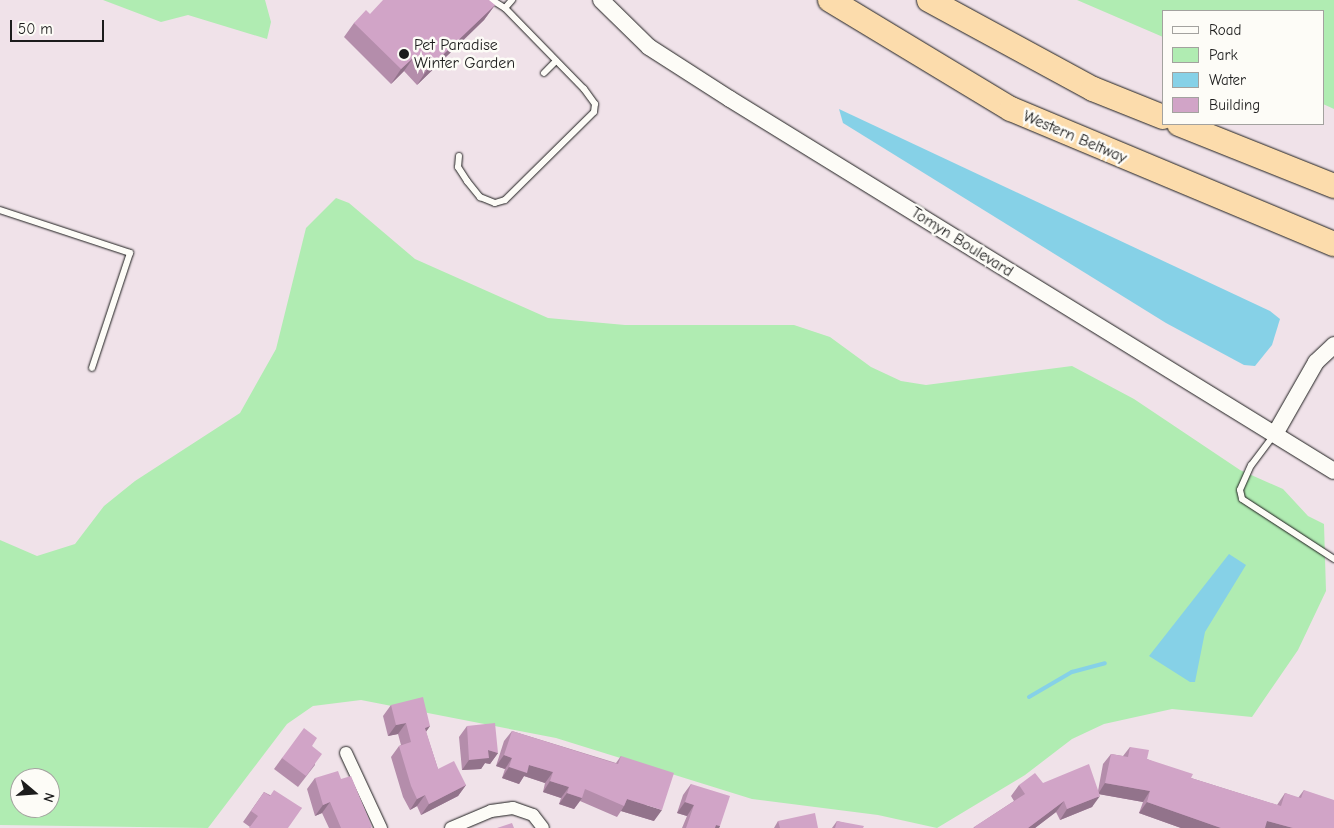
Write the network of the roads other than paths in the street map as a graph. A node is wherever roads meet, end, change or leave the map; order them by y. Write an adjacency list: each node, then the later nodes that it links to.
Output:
1 (492, 0): 5 (lane)
2 (512, 0): 5 (lane)
3 (600, 0): 19 (street, Tomyn Boulevard)
4 (929, 0): 10 (highway)
5 (505, 8): 7 (lane)
6 (844, 8): 9 (highway, Western Beltway)
7 (556, 61): 8 (lane); 12 (lane)
8 (544, 73)
9 (1010, 109): 15 (highway, Western Beltway); 16 (highway)
10 (1162, 117)
11 (1182, 125): 13 (highway)
12 (459, 156)
13 (1334, 186)
14 (0, 210): 18 (lane)
15 (1334, 244)
16 (1334, 262)
17 (1334, 345): 19 (street)
18 (92, 368)
19 (1275, 434): 20 (street, Tomyn Boulevard); 21 (lane)
20 (1334, 471)
21 (1334, 559)
22 (346, 753): 23 (street)
23 (381, 828)
24 (451, 828): 25 (street)
25 (543, 828)

